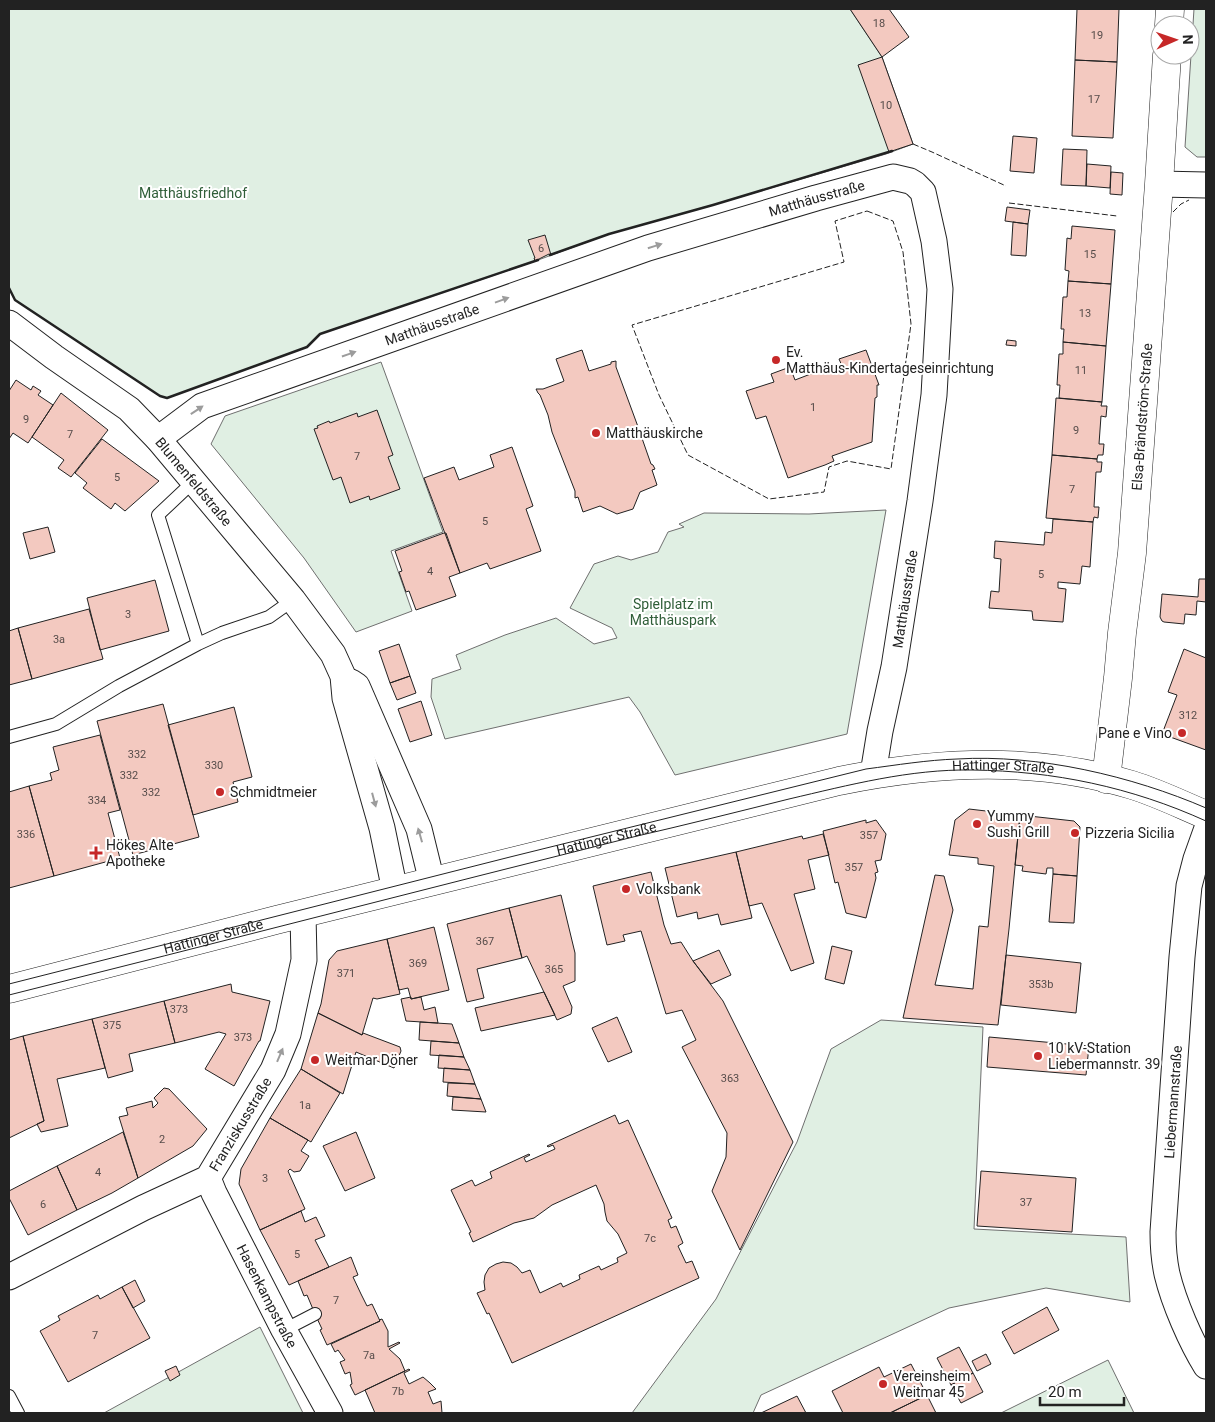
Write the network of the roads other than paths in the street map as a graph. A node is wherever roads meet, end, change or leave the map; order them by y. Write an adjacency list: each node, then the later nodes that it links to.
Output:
1 (1166, 65): 2 (main road, Elsa-Brändström-Straße)
2 (1159, 184): 3 (street); 12 (main road, Elsa-Brändström-Straße)
3 (1206, 185)
4 (9, 323): 5 (street, Blumenfeldstraße)
5 (158, 439): 6 (street, Blumenfeldstraße); 11 (street, Matthäusstraße, one-way to 11)
6 (193, 482): 7 (street, Blumenfeldstraße); 8 (lane)
7 (293, 600): 8 (lane); 9 (street, Blumenfeldstraße)
8 (198, 644): 10 (lane)
9 (343, 676): 15 (street, Blumenfeldstraße, one-way to 9); 16 (street, Blumenfeldstraße, one-way to 16)
10 (9, 737)
11 (873, 774): 12 (main road, Hattinger Straße); 15 (main road, Hattinger Straße)
12 (1106, 779): 13 (main road, Hattinger Straße)
13 (1206, 815)
14 (1206, 831): 23 (street, Liebermannstraße)
15 (432, 882): 16 (main road, Hattinger Straße)
16 (395, 891): 17 (main road, Hattinger Straße)
17 (303, 914): 18 (main road, Hattinger Straße); 19 (street, Franziskusstraße, one-way to 17)
18 (9, 989)
19 (208, 1178): 20 (street, Franziskusstraße); 22 (street, Hasenkampstraße)
20 (9, 1277)
21 (315, 1314): 22 (lane)
22 (284, 1330): 26 (street, Hasenkampstraße)
23 (1206, 1366)
24 (9, 1396): 25 (lane)
25 (18, 1413)
26 (330, 1413)

